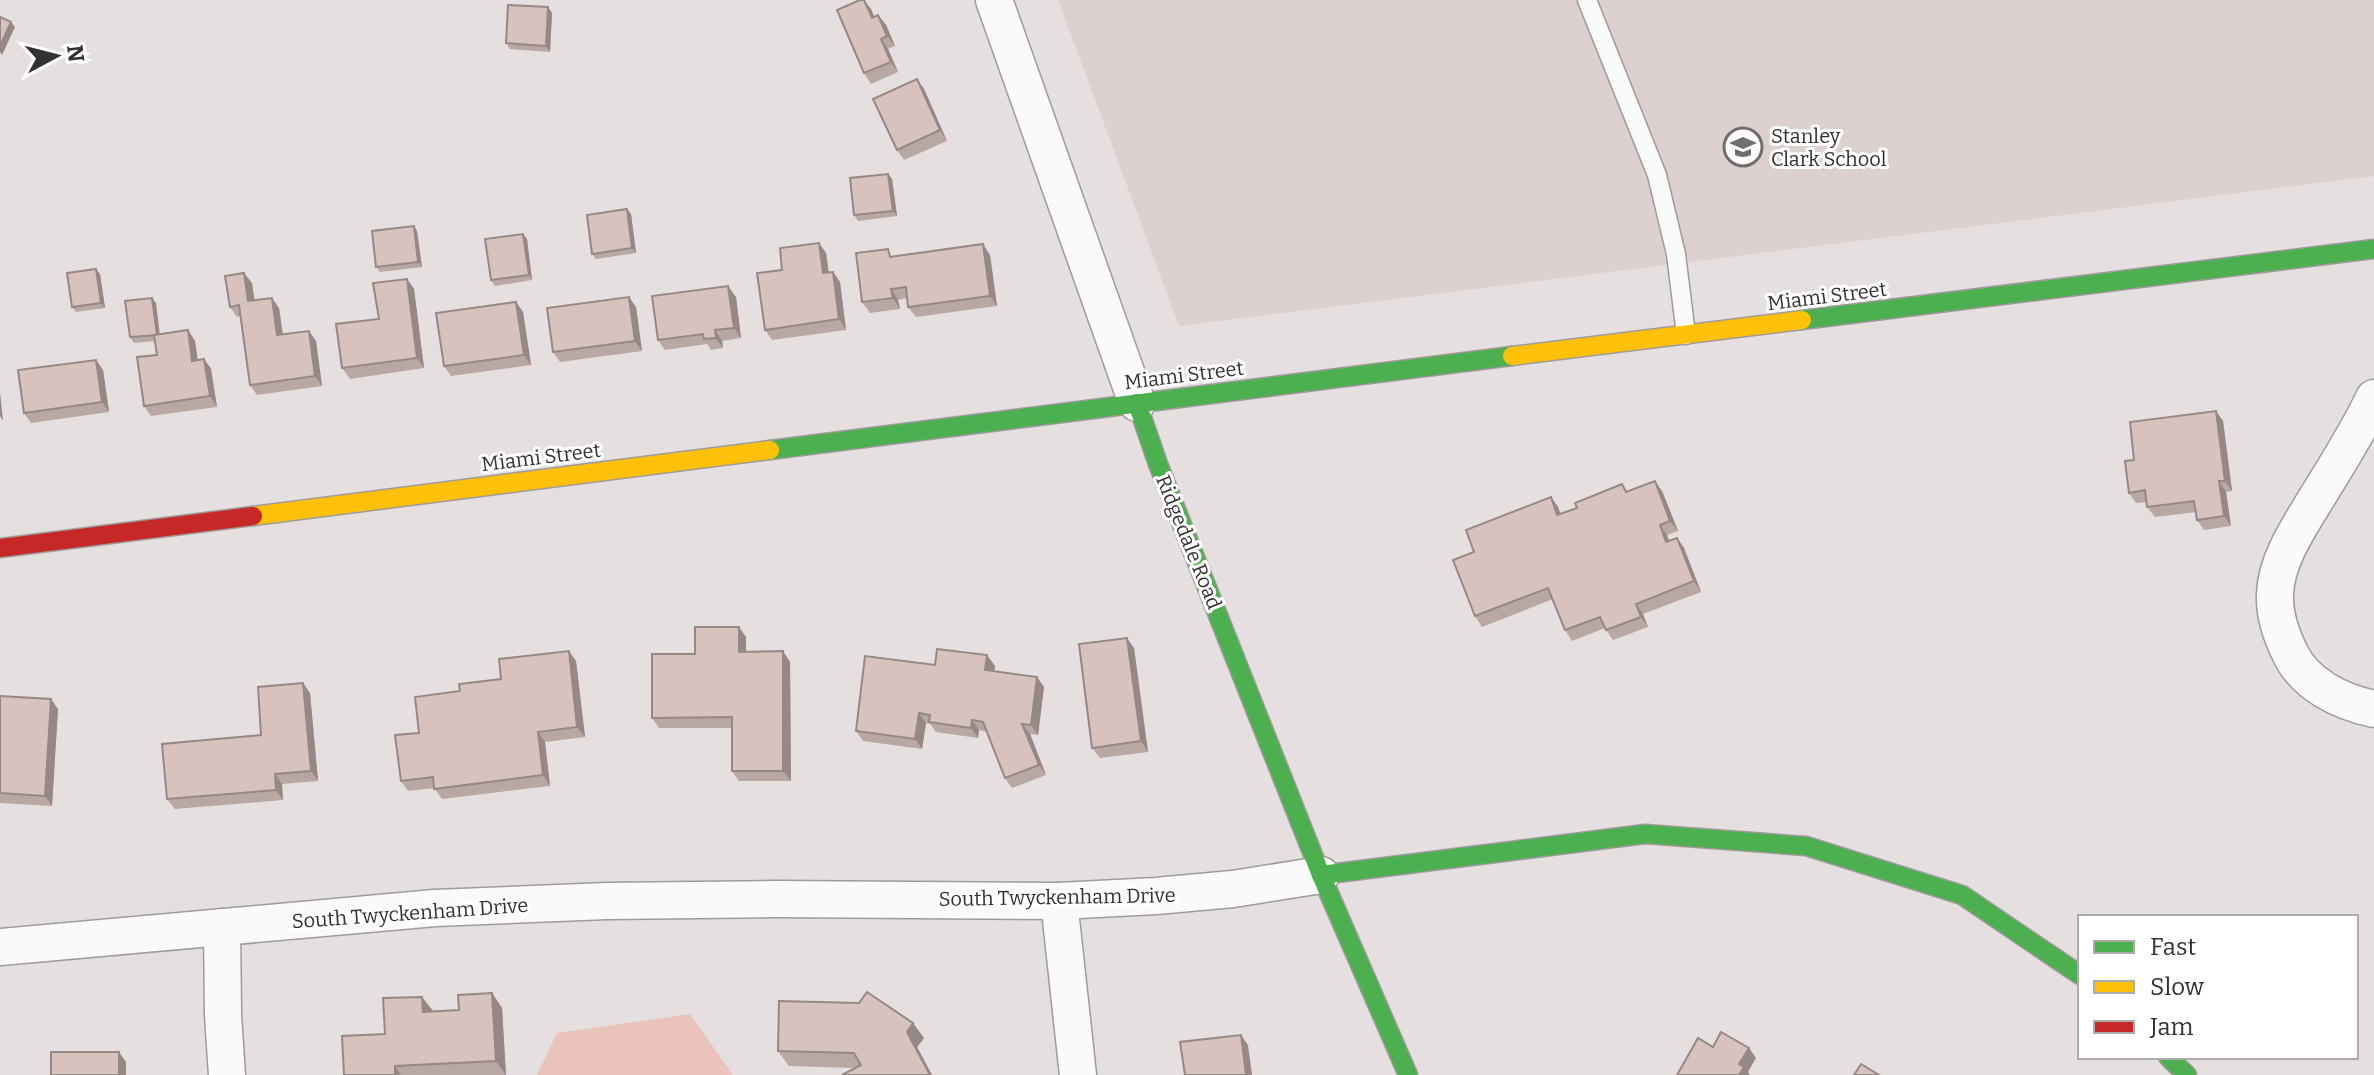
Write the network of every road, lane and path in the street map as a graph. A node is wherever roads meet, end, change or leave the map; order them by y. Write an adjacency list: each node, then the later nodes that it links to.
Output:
1 (994, 0): 6 (street, Ridgedale Road)
2 (1587, 0): 4 (lane)
3 (2374, 249): 4 (street, Miami Street)
4 (1686, 335): 6 (street, Miami Street)
5 (2374, 398): 8 (street)
6 (1137, 403): 7 (street, Miami Street); 9 (street, Ridgedale Road)
7 (0, 548)
8 (2374, 709)
9 (1321, 875): 10 (street, South Twyckenham Drive); 13 (street, South Twyckenham Drive); 17 (street, Ridgedale Road)
10 (1059, 901): 11 (street, South Twyckenham Drive); 16 (street)
11 (222, 927): 12 (street, South Twyckenham Drive); 15 (street)
12 (0, 947)
13 (2078, 974)
14 (2170, 1059): 18 (street)
15 (227, 1075)
16 (1078, 1075)
17 (1408, 1075)
18 (2187, 1075)

